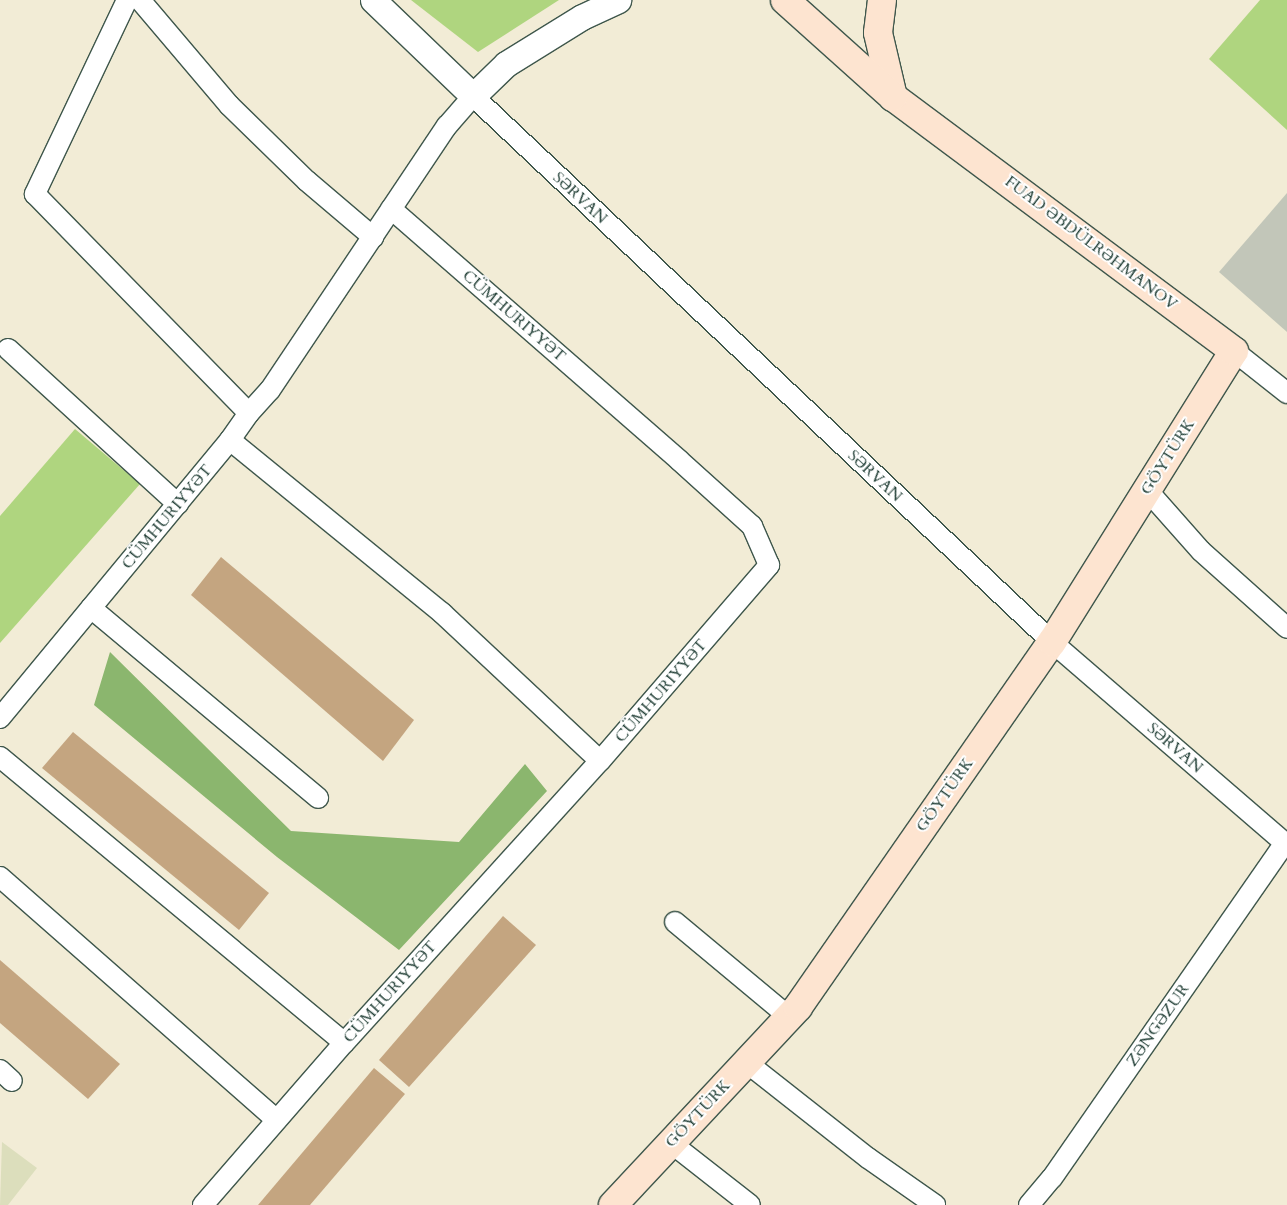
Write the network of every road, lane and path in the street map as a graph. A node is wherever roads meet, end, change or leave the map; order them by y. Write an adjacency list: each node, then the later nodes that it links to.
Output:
1 (127, 0): 14 (street)
2 (140, 0): 10 (street)
3 (374, 0): 7 (street)
4 (618, 0): 7 (street, CÜMHURIYYƏT)
5 (785, 0): 8 (main road, FUAD ƏBDÜLRƏHMANOV)
6 (882, 0): 8 (main road)
7 (473, 96): 9 (street, CÜMHURIYYƏT); 20 (street, SƏRVAN)
8 (893, 97): 12 (main road, FUAD ƏBDÜLRƏHMANOV)
9 (391, 209): 10 (street, CÜMHURIYYƏT); 23 (street, CÜMHURIYYƏT)
10 (373, 237): 14 (street, CÜMHURIYYƏT)
11 (8, 349): 17 (street)
12 (1234, 351): 13 (street, FUAD ƏBDÜLRƏHMANOV); 16 (main road, GÖYTÜRK)
13 (1287, 393)
14 (249, 413): 15 (street, CÜMHURIYYƏT)
15 (230, 440): 17 (street, CÜMHURIYYƏT); 23 (street)
16 (1147, 490): 19 (street); 20 (main road, GÖYTÜRK)
17 (178, 504): 18 (street, CÜMHURIYYƏT)
18 (91, 608): 21 (street, CÜMHURIYYƏT); 24 (street)
19 (1287, 628)
20 (1052, 642): 25 (street, SƏRVAN); 28 (main road, GÖYTÜRK)
21 (0, 718)
22 (0, 756): 29 (street)
23 (600, 761): 29 (street, CÜMHURIYYƏT)
24 (318, 798)
25 (1286, 844): 37 (street, ZƏNGƏZUR)
26 (0, 876): 31 (street)
27 (675, 922): 28 (street)
28 (789, 1017): 30 (main road, GÖYTÜRK)
29 (344, 1043): 31 (street, CÜMHURIYYƏT)
30 (746, 1062): 32 (main road, GÖYTÜRK); 36 (street)
31 (277, 1120): 33 (street, CÜMHURIYYƏT)
32 (671, 1143): 34 (main road, GÖYTÜRK); 35 (street)
33 (203, 1205)
34 (613, 1205)
35 (750, 1205)
36 (935, 1205)
37 (1028, 1205)

